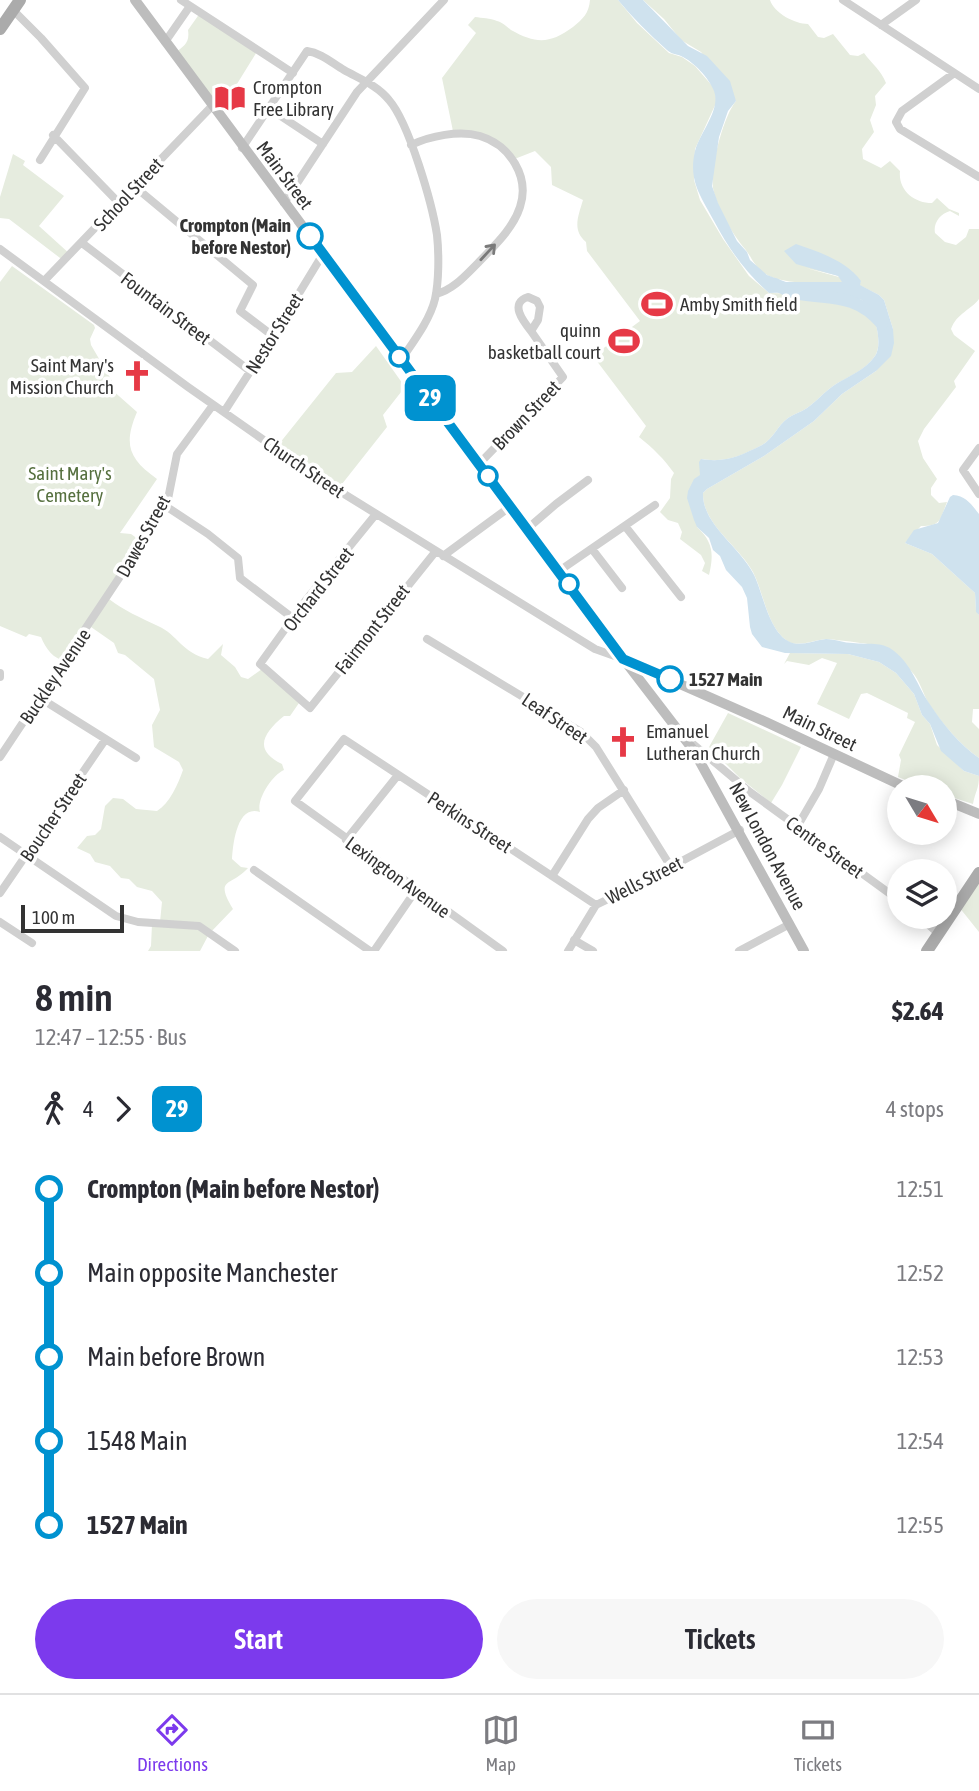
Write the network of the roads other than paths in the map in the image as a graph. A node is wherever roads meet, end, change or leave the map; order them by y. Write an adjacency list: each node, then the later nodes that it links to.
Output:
1 (135, 0): 10 (main road, Main Street)
2 (181, 0): 7 (street)
3 (444, 0): 13 (street)
4 (843, 0): 8 (street)
5 (916, 0): 8 (street)
6 (16, 5): 9 (main road); 17 (street)
7 (190, 6): 10 (street); 11 (street)
8 (881, 25): 12 (street)
9 (0, 29)
10 (165, 42): 15 (main road, Main Street)
11 (293, 73): 13 (street); 16 (street)
12 (953, 74): 14 (street); 22 (street)
13 (367, 82): 18 (street); 19 (street)
14 (979, 89)
15 (212, 106): 20 (main road, Main Street); 23 (street, School Street)
16 (270, 109): 18 (street); 20 (street)
17 (53, 135): 21 (street); 24 (street)
18 (323, 144): 25 (street)
19 (411, 145): 30 (street); 30 (street, one-way to 19)
20 (243, 148): 25 (main road, Main Street)
21 (40, 160)
22 (979, 177)
23 (134, 186): 24 (street, School Street); 32 (street)
24 (119, 203): 26 (street, School Street)
25 (284, 203): 28 (main road, Main Street)
26 (82, 243): 29 (street, School Street); 34 (street, Fountain Street)
27 (0, 249): 29 (street, Church Street)
28 (323, 254): 32 (street, Nestor Street); 33 (main road, Main Street)
29 (44, 281): 35 (street, Church Street)
30 (436, 294): 33 (street)
31 (531, 331): 38 (street, Brown Street)
32 (273, 336): 34 (street, Nestor Street)
33 (401, 360): 38 (main road, Main Street)
34 (250, 371): 36 (street, Nestor Street)
35 (213, 405): 36 (street, Church Street); 41 (street, Dawes Street)
36 (224, 411): 44 (street, Church Street)
37 (979, 448): 40 (street)
38 (479, 464): 43 (main road, Main Street)
39 (588, 480): 46 (street)
40 (979, 494)
41 (164, 505): 51 (street, Dawes Street); 53 (street)
42 (655, 505): 45 (street)
43 (511, 506): 46 (main road, Main Street); 48 (street, Fairmont Street)
44 (376, 514): 48 (street, Church Street); 53 (street, Orchard Street)
45 (625, 526): 47 (street); 52 (street)
46 (527, 529): 49 (main road, Main Street)
47 (592, 549): 49 (street); 50 (street)
48 (439, 554): 55 (street, Church Street); 56 (street, Fairmont Street)
49 (559, 571): 55 (main road, Main Street)
50 (622, 588)
51 (110, 594): 57 (street, Buckley Avenue)
52 (681, 597)
53 (294, 619): 56 (street, Orchard Street)
54 (427, 639): 66 (street, Leaf Street)
55 (623, 659): 58 (main road, New London Avenue); 61 (main road, Main Street)
56 (260, 664)
57 (40, 698): 59 (street); 60 (street, Buckley Avenue)
58 (686, 738): 70 (street, Centre Street); 71 (main road, New London Avenue)
59 (105, 740): 63 (street); 74 (street, Boucher Street)
60 (4, 743): 62 (street, Buckley Avenue)
61 (834, 754): 65 (main road, Main Street); 70 (street)
62 (0, 757)
63 (136, 758)
64 (398, 775): 67 (street, Perkins Street); 73 (street); 78 (street, Perkins Street)
65 (887, 779)
66 (624, 790): 75 (street, Leaf Street); 78 (street)
67 (295, 801): 73 (street, Lexington Avenue)
68 (957, 805): 69 (main road)
69 (979, 814)
70 (797, 827): 80 (street, Centre Street)
71 (740, 830): 75 (street, Wells Street); 84 (main road, New London Avenue)
72 (0, 837): 74 (street)
73 (346, 840): 79 (street, Lexington Avenue)
74 (26, 857): 81 (street, Boucher Street); 89 (street)
75 (671, 867): 82 (street, Wells Street)
76 (254, 870): 90 (street)
77 (979, 873): 86 (main road)
78 (552, 876): 82 (street, Perkins Street)
79 (416, 890): 90 (street); 91 (street, Lexington Avenue)
80 (887, 892)
81 (0, 893)
82 (596, 905): 87 (street, Wells Street)
83 (0, 922): 88 (street)
84 (790, 924): 94 (street); 95 (main road, New London Avenue)
85 (933, 929): 86 (street)
86 (939, 934): 96 (main road)
87 (574, 940): 92 (street, Wells Street); 93 (street)
88 (32, 943)
89 (235, 951)
90 (372, 951)
91 (503, 951)
92 (568, 951)
93 (593, 951)
94 (739, 951)
95 (804, 951)
96 (928, 951)

